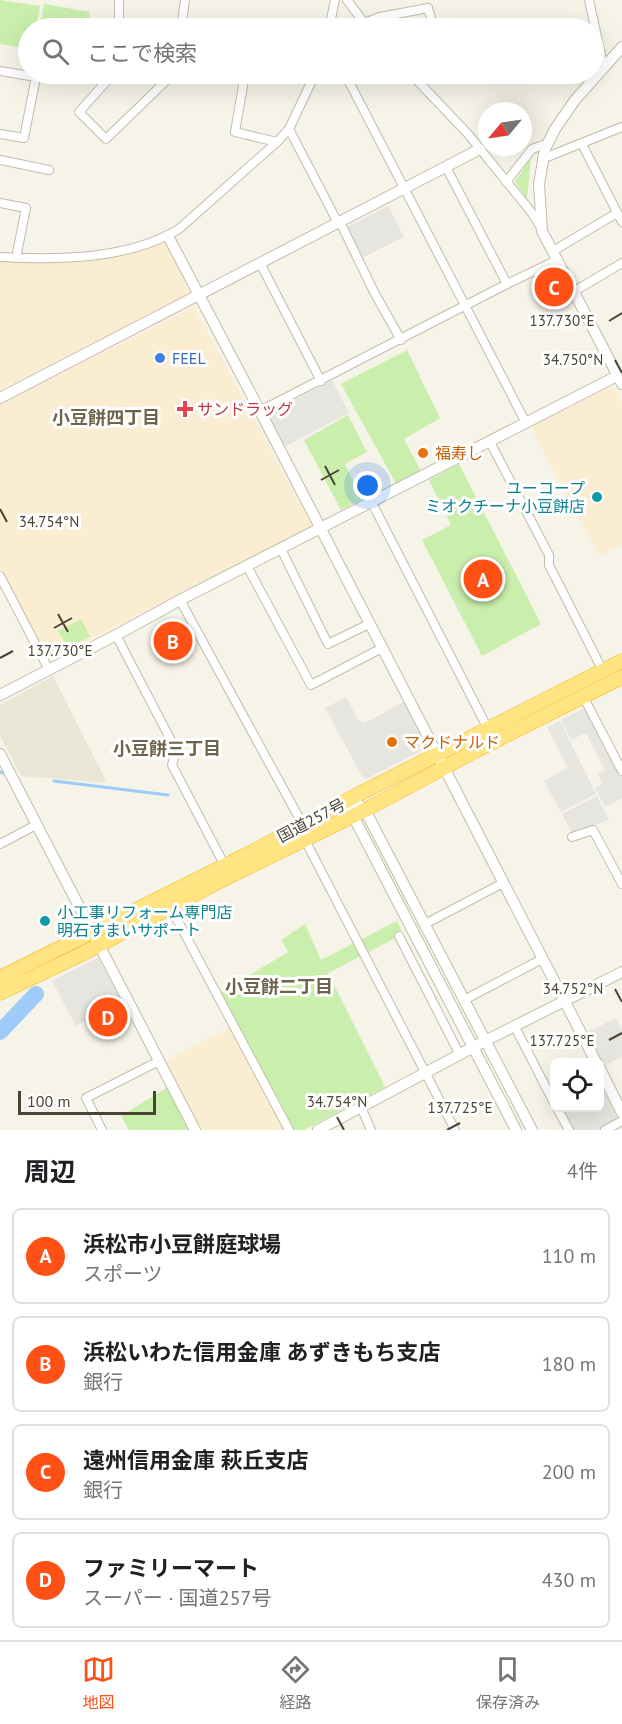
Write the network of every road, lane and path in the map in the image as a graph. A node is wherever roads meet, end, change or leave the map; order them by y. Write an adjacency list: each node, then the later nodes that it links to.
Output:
1 (119, 0): 6 (street)
2 (185, 0): 7 (street)
3 (335, 0): 8 (street)
4 (347, 0): 9 (street)
5 (589, 0): 12 (street)
6 (119, 18)
7 (182, 18)
8 (331, 18)
9 (360, 18)
10 (378, 18): 11 (street)
11 (431, 18)
12 (593, 18)
13 (622, 46): 14 (street)
14 (604, 67)
15 (0, 71): 16 (street)
16 (18, 74)
17 (35, 84): 27 (street)
18 (104, 84): 19 (street)
19 (163, 84)
20 (243, 84): 28 (street)
21 (310, 84): 26 (street)
22 (350, 84): 39 (street)
23 (421, 84): 31 (street)
24 (589, 84): 29 (street)
25 (622, 127): 30 (street)
26 (289, 129): 28 (street); 44 (street)
27 (0, 134)
28 (277, 142): 45 (street)
29 (546, 144): 34 (street); 38 (street)
30 (582, 144): 34 (street); 42 (street)
31 (478, 147)
32 (478, 150): 36 (street)
33 (486, 156): 38 (street)
34 (542, 159): 41 (street)
35 (0, 160): 37 (street)
36 (446, 167): 39 (street); 52 (street)
37 (49, 170)
38 (506, 182): 41 (street)
39 (405, 188): 44 (street); 55 (street)
40 (0, 203): 48 (street)
41 (536, 209): 46 (street)
42 (617, 213): 43 (street); 46 (street)
43 (622, 222)
44 (339, 223): 49 (street); 56 (street)
45 (168, 236): 48 (street); 54 (street)
46 (555, 256): 52 (street); 53 (street)
47 (0, 257): 48 (street)
48 (16, 258)
49 (260, 263): 54 (street); 57 (street)
50 (619, 265): 51 (street); 53 (street)
51 (622, 276)
52 (507, 284): 55 (street)
53 (573, 292): 58 (street)
54 (198, 295): 59 (street); 60 (street)
55 (465, 306): 56 (street); 61 (street)
56 (400, 340): 57 (street)
57 (321, 381): 60 (street)
58 (621, 381): 61 (street)
59 (0, 398)
60 (260, 411): 64 (street)
61 (526, 423): 62 (street)
62 (490, 442): 63 (street); 74 (street)
63 (372, 502): 64 (street); 78 (street)
64 (320, 529): 65 (street); 69 (street)
65 (281, 549): 66 (street); 69 (street)
66 (247, 566): 68 (street); 71 (street)
67 (0, 576): 73 (street)
68 (180, 600): 70 (street); 85 (street)
69 (369, 624): 71 (street)
70 (116, 635): 73 (street); 89 (street)
71 (382, 648): 80 (street)
72 (622, 662): 74 (highway, 国道257号)
73 (49, 670): 76 (street)
74 (603, 671): 78 (highway, 国道257号)
75 (622, 677): 77 (highway, 国道257号)
76 (0, 695)
77 (584, 696): 80 (highway, 国道257号); 81 (street)
78 (488, 729): 80 (highway, 国道257号)
79 (0, 754): 84 (street)
80 (440, 762): 82 (highway, 国道257号); 83 (highway, 国道257号); 90 (street)
81 (622, 771)
82 (346, 802): 83 (street); 85 (highway, 国道257号)
83 (359, 813): 87 (highway, 国道257号); 93 (street); 104 (street)
84 (36, 825): 88 (street); 95 (street)
85 (303, 825): 89 (highway, 国道257号)
86 (572, 837): 91 (street)
87 (305, 840): 92 (highway, 国道257号); 108 (street)
88 (0, 844)
89 (225, 866): 95 (highway, 国道257号)
90 (503, 883): 93 (street); 96 (street)
91 (622, 884)
92 (170, 906): 95 (highway, 国道257号); 117 (street)
93 (425, 924): 100 (street)
94 (399, 936): 105 (street)
95 (96, 939): 98 (highway, 国道257号); 99 (highway, 国道257号); 107 (street)
96 (542, 959): 100 (street); 101 (street)
97 (622, 972): 101 (street)
98 (0, 978)
99 (0, 993)
100 (464, 1000): 103 (street)
101 (565, 1001): 102 (street); 106 (street)
102 (515, 1027): 103 (street); 110 (street)
103 (485, 1041): 104 (street); 122 (street)
104 (474, 1048): 105 (street); 121 (street)
105 (460, 1055): 108 (street)
106 (594, 1058)
107 (159, 1060): 115 (street); 116 (street)
108 (427, 1073): 111 (street); 120 (street)
109 (604, 1077): 113 (street)
110 (550, 1094)
111 (361, 1107): 118 (street); 119 (street)
112 (559, 1112): 123 (street)
113 (622, 1113)
114 (622, 1121): 124 (street)
115 (102, 1130)
116 (195, 1130)
117 (289, 1130)
118 (318, 1130)
119 (371, 1130)
120 (455, 1130)
121 (516, 1130)
122 (532, 1130)
123 (568, 1130)
124 (605, 1130)

